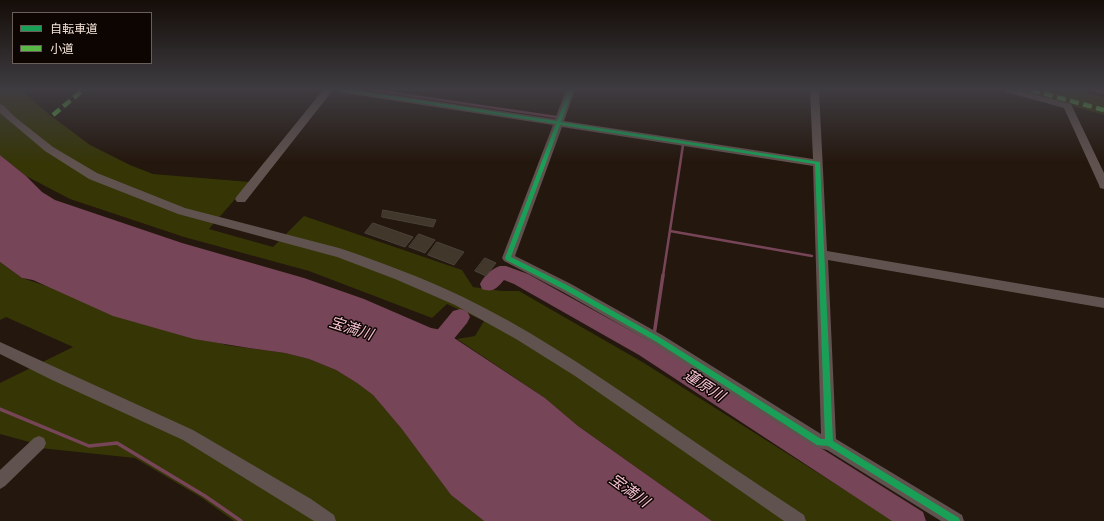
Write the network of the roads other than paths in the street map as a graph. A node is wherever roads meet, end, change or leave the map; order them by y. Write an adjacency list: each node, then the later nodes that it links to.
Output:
1 (8, 114): 18 (street)
2 (309, 114): 10 (street)
3 (502, 114): 7 (street)
4 (562, 114): 7 (street)
5 (816, 114): 8 (street)
6 (1072, 114): 9 (street)
7 (559, 123): 8 (street); 15 (street)
8 (818, 163): 11 (street)
9 (1104, 185)
10 (241, 199)
11 (821, 254): 12 (street); 15 (street)
12 (1104, 303)
13 (0, 348): 17 (street)
14 (39, 443): 16 (street)
15 (829, 443): 19 (street)
16 (0, 481)
17 (328, 521)
18 (798, 521)
19 (956, 521)

